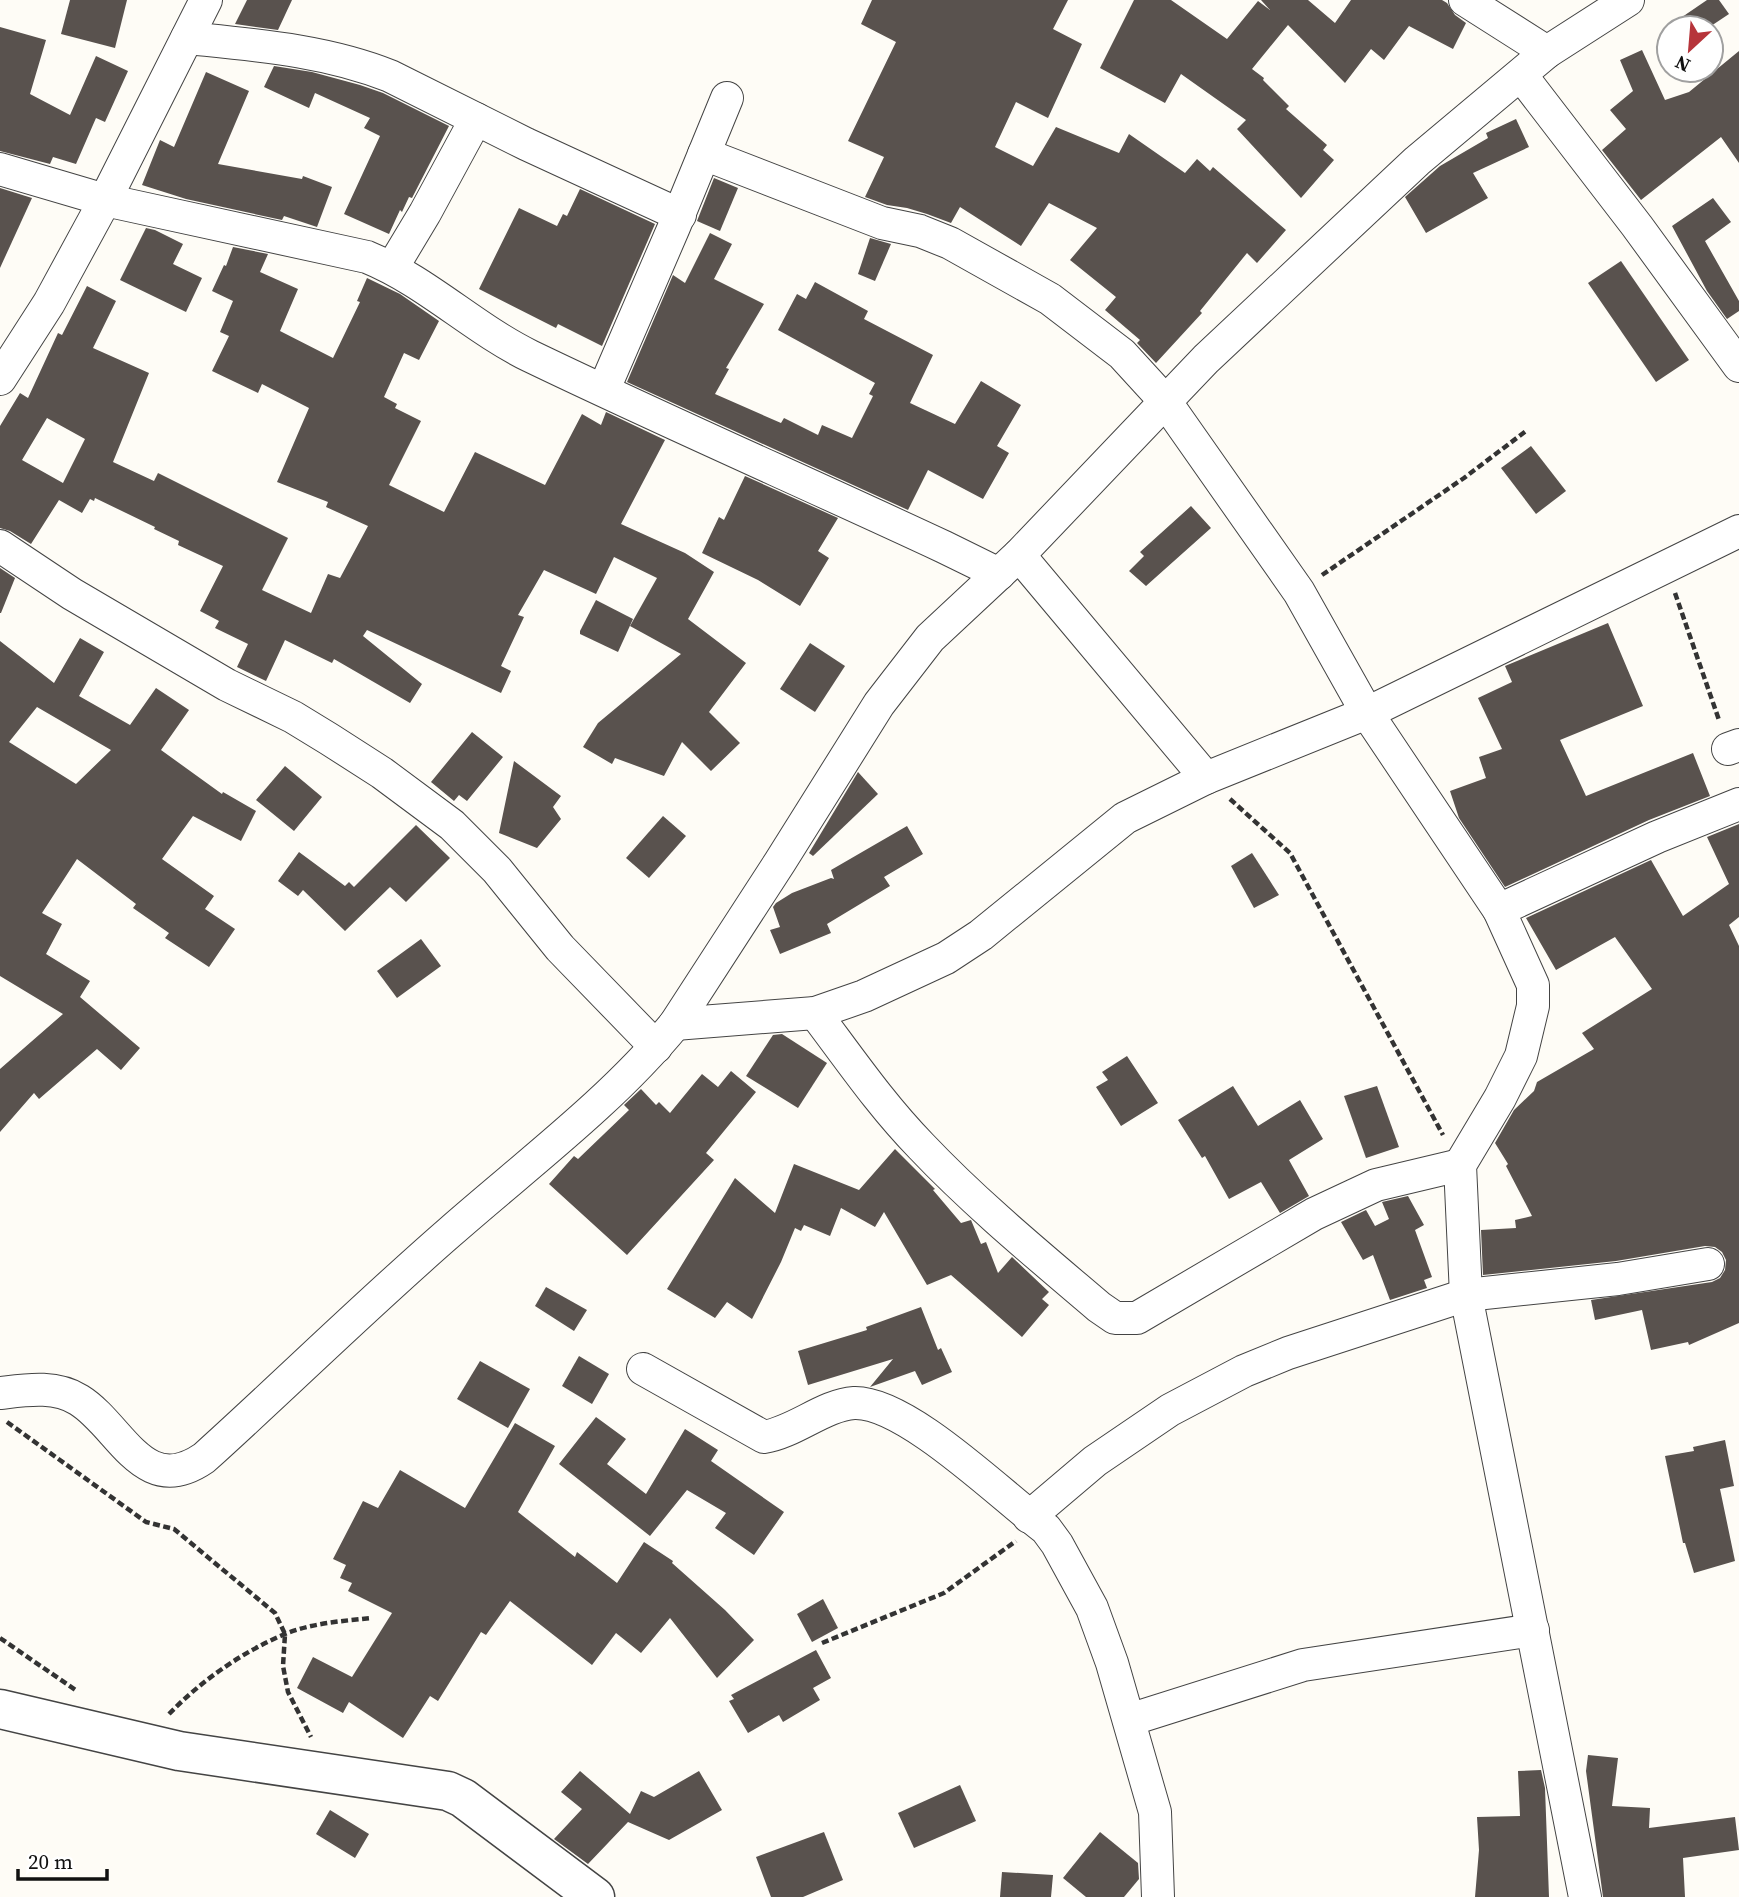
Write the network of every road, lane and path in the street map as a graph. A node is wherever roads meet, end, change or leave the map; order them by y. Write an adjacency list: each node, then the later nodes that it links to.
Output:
1 (206, 0): 4 (street)
2 (1465, 0): 5 (street)
3 (1628, 0): 5 (street)
4 (187, 38): 8 (street); 11 (street)
5 (1547, 52): 6 (street)
6 (1521, 75): 14 (street); 17 (street)
7 (727, 98): 9 (street)
8 (476, 119): 12 (street); 13 (street)
9 (704, 154): 12 (street); 17 (street)
10 (0, 169): 11 (street)
11 (105, 200): 13 (street); 15 (street)
12 (680, 215): 16 (street)
13 (392, 268): 16 (street)
14 (1739, 366)
15 (0, 379)
16 (604, 389): 21 (street)
17 (1165, 401): 21 (street); 23 (street)
18 (1526, 432): 23 (path)
19 (1739, 531): 22 (street)
20 (0, 546): 30 (street)
21 (1009, 565): 26 (street); 30 (street)
22 (1666, 566): 24 (street); 25 (path)
23 (1299, 592): 24 (street)
24 (1367, 713): 26 (street); 28 (street)
25 (1733, 747)
26 (1206, 778): 29 (street); 31 (path)
27 (1739, 804): 28 (street)
28 (1499, 910): 31 (street)
29 (815, 1013): 30 (street); 31 (street)
30 (665, 1035): 35 (street)
31 (1460, 1165): 33 (street)
32 (1708, 1264): 33 (street)
33 (1466, 1295): 36 (street); 38 (street)
34 (643, 1369): 36 (street)
35 (1, 1405): 39 (path)
36 (1034, 1521): 41 (path); 44 (street)
37 (371, 1618): 39 (path)
38 (1533, 1630): 44 (street); 49 (street)
39 (285, 1634): 45 (path); 46 (path)
40 (0, 1638): 42 (path)
41 (822, 1643)
42 (81, 1695)
43 (0, 1709): 45 (street)
44 (1129, 1720): 48 (street)
45 (142, 1743): 46 (street)
46 (328, 1772): 47 (street)
47 (595, 1897)
48 (1158, 1897)
49 (1585, 1897)

